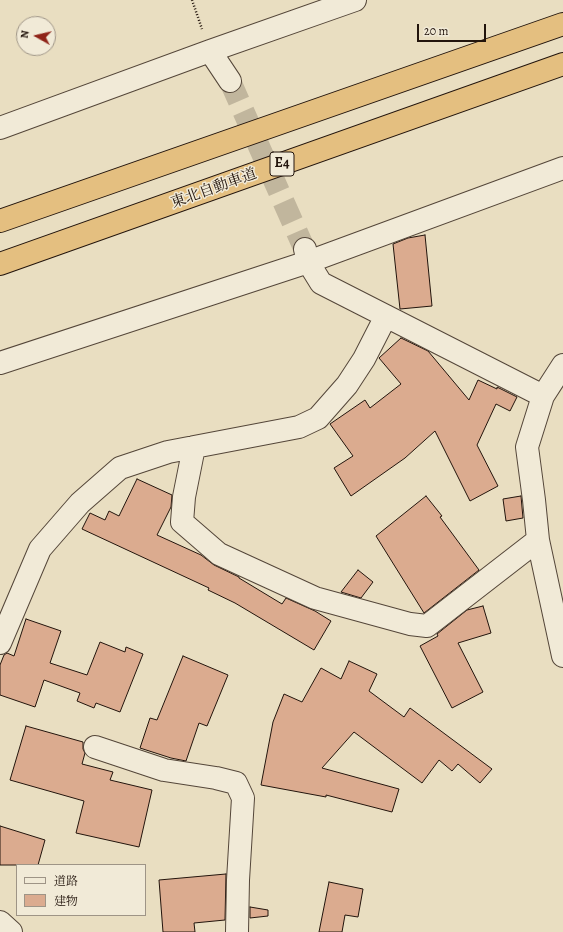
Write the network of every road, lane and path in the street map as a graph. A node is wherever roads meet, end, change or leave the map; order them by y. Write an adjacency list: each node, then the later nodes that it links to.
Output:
1 (192, 0): 4 (path)
2 (355, 0): 4 (street)
3 (563, 24): 9 (highway)
4 (210, 51): 6 (street); 7 (street)
5 (563, 64): 11 (highway, 東北自動車道 / E4)
6 (230, 81)
7 (0, 128)
8 (563, 168): 10 (street)
9 (0, 221)
10 (306, 255): 12 (street); 13 (street)
11 (0, 264)
12 (386, 316): 15 (street); 16 (street)
13 (0, 363)
14 (563, 365): 15 (street)
15 (542, 396): 17 (street)
16 (194, 447): 17 (street); 18 (street)
17 (538, 540): 19 (street)
18 (0, 643)
19 (563, 656)
20 (95, 747): 23 (street)
21 (0, 922): 22 (street)
22 (11, 932)
23 (237, 932)

